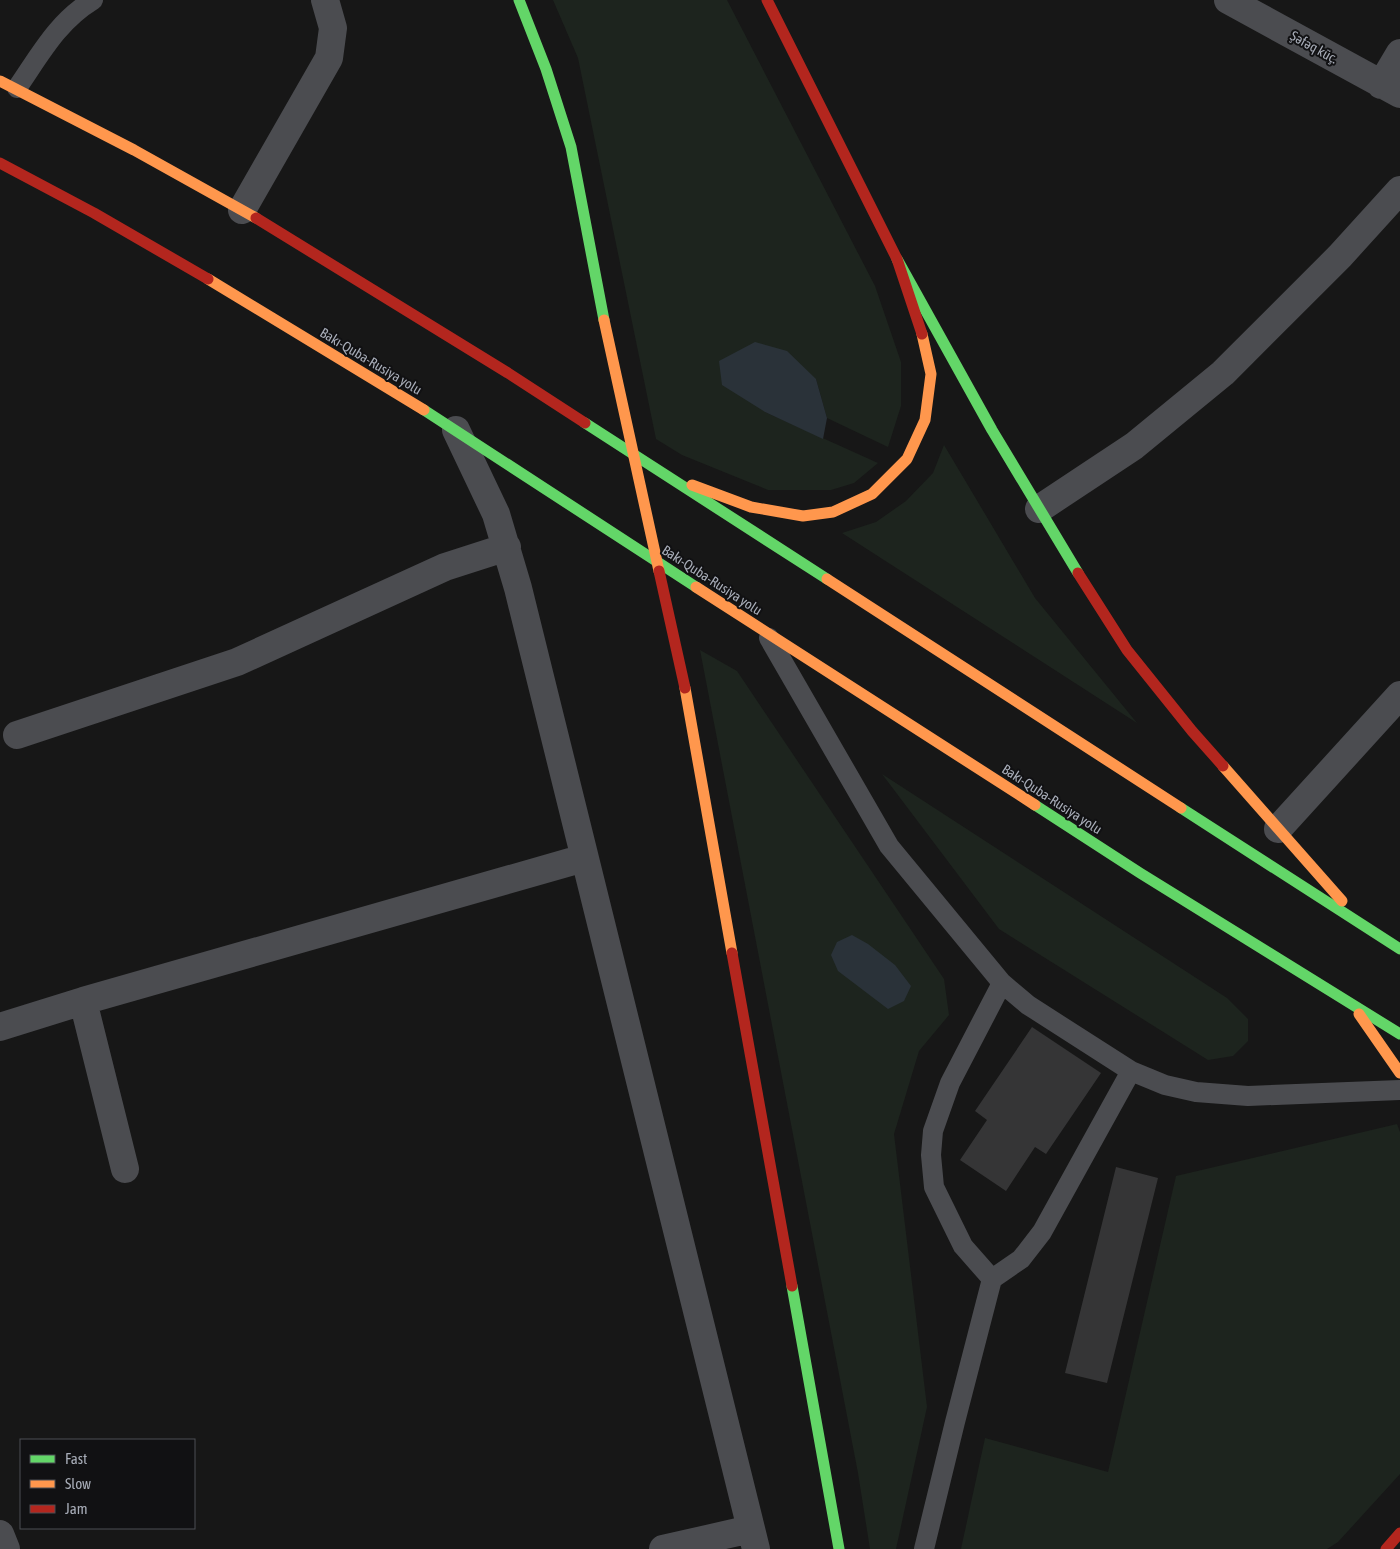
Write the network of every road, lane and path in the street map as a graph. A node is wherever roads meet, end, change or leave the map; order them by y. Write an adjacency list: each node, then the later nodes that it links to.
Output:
1 (92, 0): 7 (lane)
2 (325, 0): 11 (street)
3 (519, 0): 39 (main road, bridge)
4 (766, 0): 12 (main road)
5 (1228, 0): 8 (street, Şəfəq küç.)
6 (1400, 53): 8 (street)
7 (8, 85): 11 (main road)
8 (1391, 89)
9 (0, 163): 13 (main road, Bakı-Quba-Rusiya yolu)
10 (1400, 190): 15 (street)
11 (242, 210): 14 (main road)
12 (897, 259): 14 (main road); 15 (main road)
13 (456, 430): 16 (street); 17 (main road, Bakı-Quba-Rusiya yolu)
14 (663, 474): 22 (main road)
15 (1039, 509): 20 (main road)
16 (507, 546): 19 (street); 21 (street)
17 (767, 634): 24 (lane); 26 (main road, Bakı-Quba-Rusiya yolu)
18 (1400, 695): 20 (street)
19 (17, 735)
20 (1278, 829): 22 (main road)
21 (584, 858): 25 (street); 36 (street)
22 (1364, 927): 23 (main road)
23 (1400, 950)
24 (1002, 983): 29 (lane); 33 (lane)
25 (83, 1002): 27 (street); 32 (street)
26 (1354, 1007): 28 (main road, Bakı-Quba-Rusiya yolu); 30 (main road)
27 (0, 1027)
28 (1400, 1034)
29 (1131, 1071): 31 (lane); 33 (lane)
30 (1400, 1073)
31 (1400, 1090)
32 (125, 1169)
33 (992, 1279): 40 (lane)
34 (1400, 1533): 41 (main road)
35 (0, 1534): 37 (street)
36 (754, 1539): 38 (street)
37 (6, 1549)
38 (663, 1549)
39 (839, 1549)
40 (924, 1549)
41 (1386, 1549)

